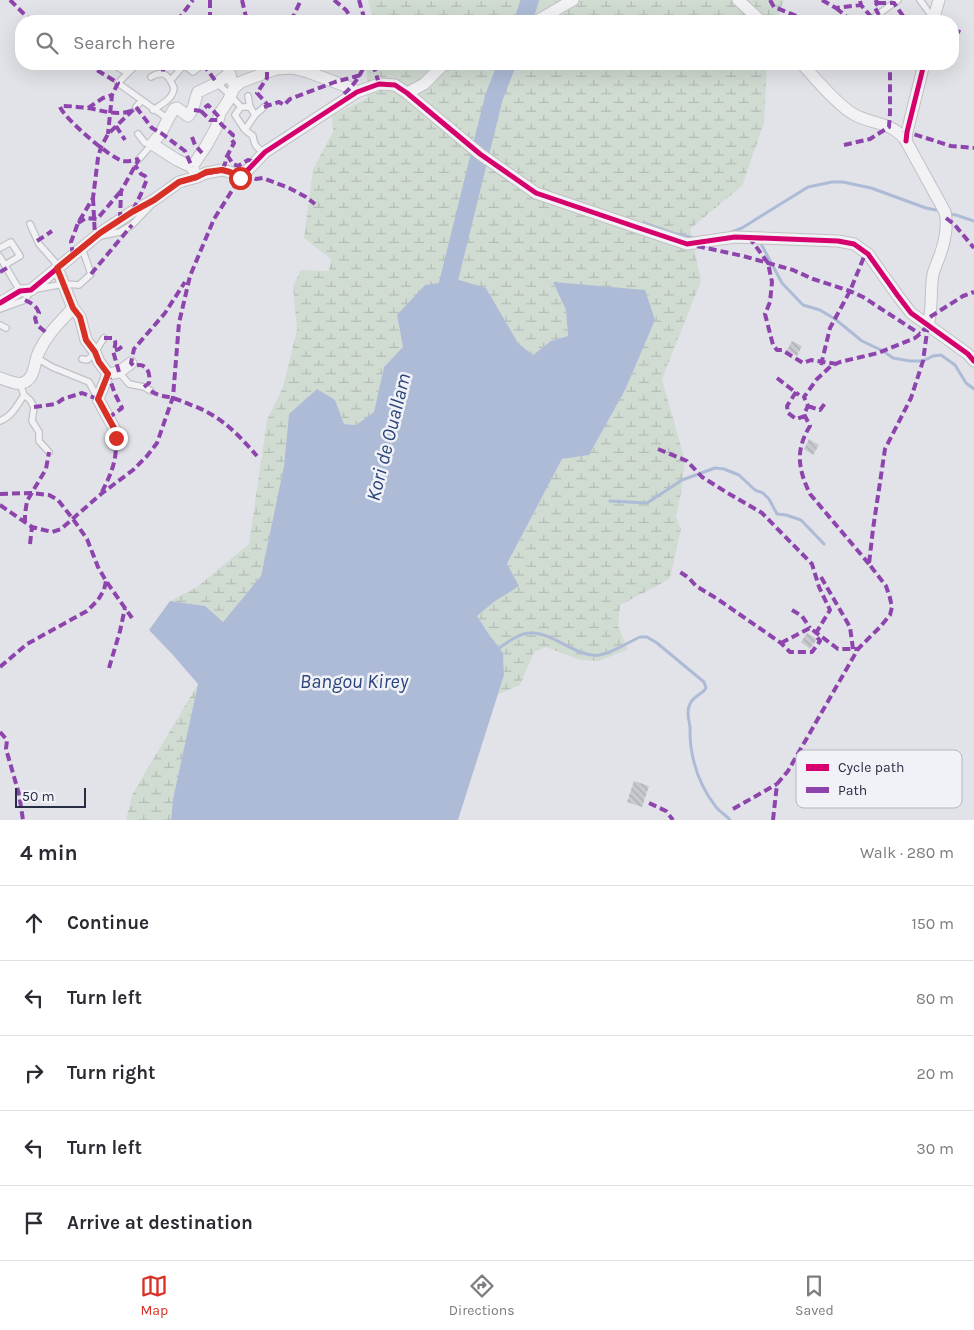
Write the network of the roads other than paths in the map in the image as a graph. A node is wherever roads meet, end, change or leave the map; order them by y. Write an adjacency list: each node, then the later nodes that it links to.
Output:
1 (573, 0): 6 (street)
2 (738, 0): 7 (street)
3 (898, 0): 8 (lane)
4 (920, 0): 9 (lane)
5 (939, 0): 10 (street)
6 (547, 15)
7 (754, 15)
8 (880, 15)
9 (930, 15)
10 (934, 15)
11 (123, 70): 21 (lane)
12 (131, 70): 21 (lane)
13 (179, 70): 23 (lane)
14 (228, 70): 24 (street)
15 (229, 70): 25 (street)
16 (262, 70): 25 (street)
17 (300, 70): 26 (street)
18 (438, 70): 27 (street)
19 (808, 70): 39 (street)
20 (922, 70): 39 (street)
21 (128, 73): 29 (lane)
22 (151, 77): 23 (lane)
23 (170, 80): 34 (lane)
24 (217, 84): 25 (lane); 36 (street)
25 (232, 91): 31 (lane); 43 (street)
26 (357, 92): 27 (street); 41 (street)
27 (407, 93): 55 (street)
28 (248, 96): 32 (lane)
29 (141, 101): 30 (lane); 34 (lane)
30 (136, 106)
31 (241, 107): 32 (lane); 37 (lane)
32 (250, 107): 35 (lane)
33 (264, 107): 35 (lane)
34 (153, 110): 36 (lane)
35 (255, 115): 37 (lane)
36 (168, 119): 40 (street)
37 (245, 130): 41 (lane)
38 (138, 134): 40 (lane)
39 (906, 142): 55 (street)
40 (152, 144): 42 (lane); 43 (street)
41 (264, 152): 43 (street)
42 (139, 159)
43 (195, 172): 46 (street)
44 (30, 224): 49 (lane)
45 (0, 248): 48 (lane)
46 (82, 248): 49 (street); 50 (lane)
47 (0, 257): 48 (lane)
48 (5, 265): 51 (lane)
49 (57, 268): 50 (street); 51 (street)
50 (64, 284): 51 (lane); 53 (street)
51 (25, 290): 52 (street); 54 (lane)
52 (0, 303)
53 (73, 308): 57 (street); 58 (street)
54 (0, 309)
55 (928, 325): 60 (street)
56 (104, 338): 57 (lane)
57 (95, 352): 59 (lane); 62 (street)
58 (37, 358): 64 (street); 66 (lane)
59 (82, 359)
60 (974, 361)
61 (131, 363): 62 (street)
62 (114, 373): 65 (lane); 66 (street)
63 (0, 378): 64 (street)
64 (22, 389): 67 (lane); 69 (lane)
65 (151, 391)
66 (98, 399): 68 (street)
67 (0, 421)
68 (116, 445)
69 (49, 452)

